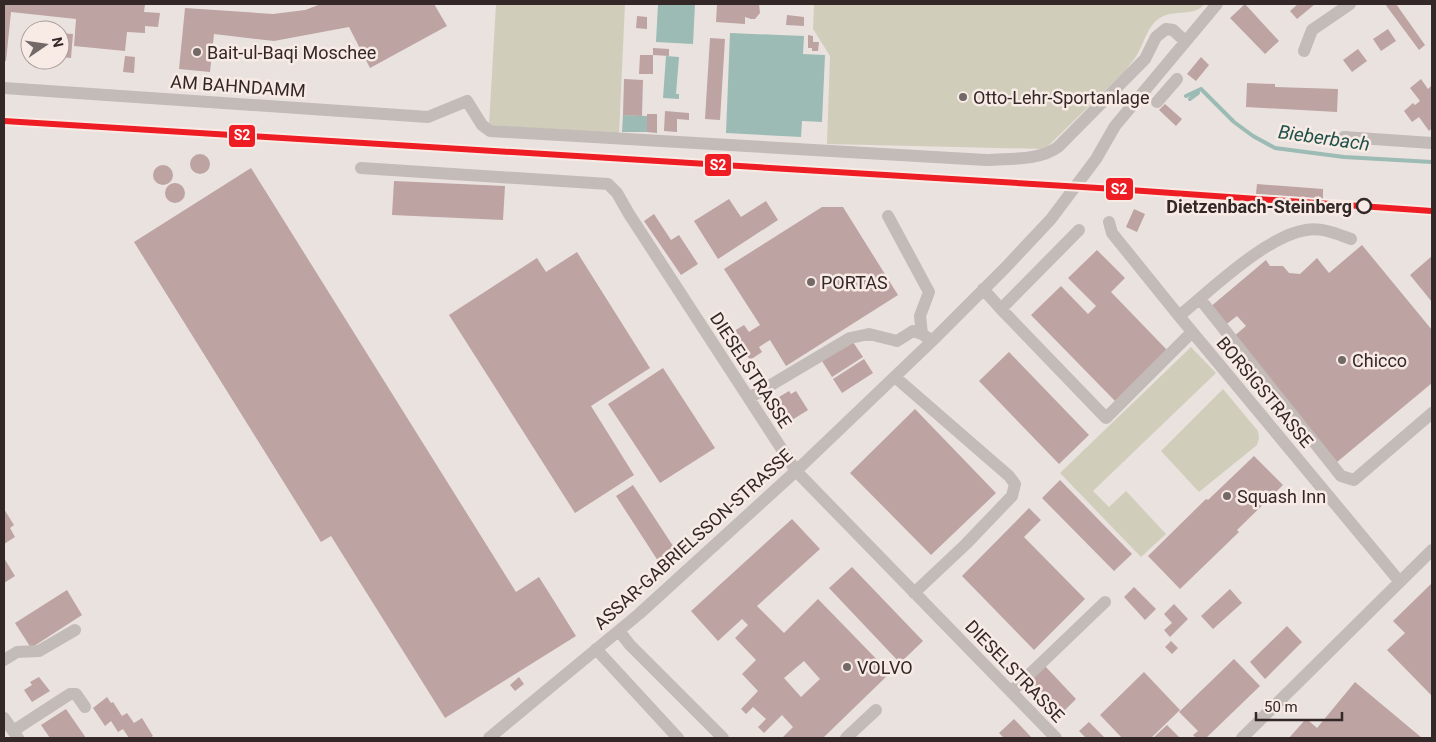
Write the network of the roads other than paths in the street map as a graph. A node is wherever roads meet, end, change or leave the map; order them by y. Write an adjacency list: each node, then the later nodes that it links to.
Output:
1 (1217, 4): 3 (street, ASSAR-GABRIELSSON-STRASSE)
2 (1350, 4): 4 (street)
3 (1185, 40): 6 (street, AM BAHNDAMM); 15 (street, ASSAR-GABRIELSSON-STRASSE)
4 (1304, 52)
5 (1177, 79): 7 (street)
6 (4, 88)
7 (1157, 102)
8 (1344, 137): 9 (street)
9 (1432, 143)
10 (361, 168): 22 (street, DIESELSTRASSE)
11 (888, 216): 20 (street)
12 (1109, 222): 18 (street, BORSIGSTRASSE)
13 (1078, 230): 17 (street)
14 (1351, 239): 16 (street)
15 (983, 289): 17 (street); 20 (street, ASSAR-GABRIELSSON-STRASSE)
16 (1200, 299): 18 (street); 23 (street)
17 (1001, 310): 19 (street)
18 (1179, 316): 19 (street, BORSIGSTRASSE)
19 (1192, 332): 26 (street, BORSIGSTRASSE)
20 (927, 338): 21 (street, ASSAR-GABRIELSSON-STRASSE); 22 (street)
21 (895, 377): 24 (street, ASSAR-GABRIELSSON-STRASSE); 27 (street)
22 (749, 398): 24 (street, DIESELSTRASSE)
23 (1432, 413)
24 (796, 471): 27 (street, DIESELSTRASSE); 30 (street, ASSAR-GABRIELSSON-STRASSE)
25 (1432, 550): 26 (street)
26 (1400, 582): 43 (street)
27 (914, 593): 33 (street, DIESELSTRASSE)
28 (1105, 602): 33 (street)
29 (75, 630): 32 (street)
30 (619, 630): 31 (street, ASSAR-GABRIELSSON-STRASSE); 40 (street)
31 (596, 649): 38 (street, ASSAR-GABRIELSSON-STRASSE); 39 (street)
32 (4, 660)
33 (1011, 692): 42 (street, DIESELSTRASSE)
34 (85, 707): 37 (street)
35 (876, 710): 41 (street)
36 (4, 718): 37 (street)
37 (16, 735)
38 (489, 738)
39 (678, 738)
40 (724, 738)
41 (846, 738)
42 (1056, 738)
43 (1242, 738)

